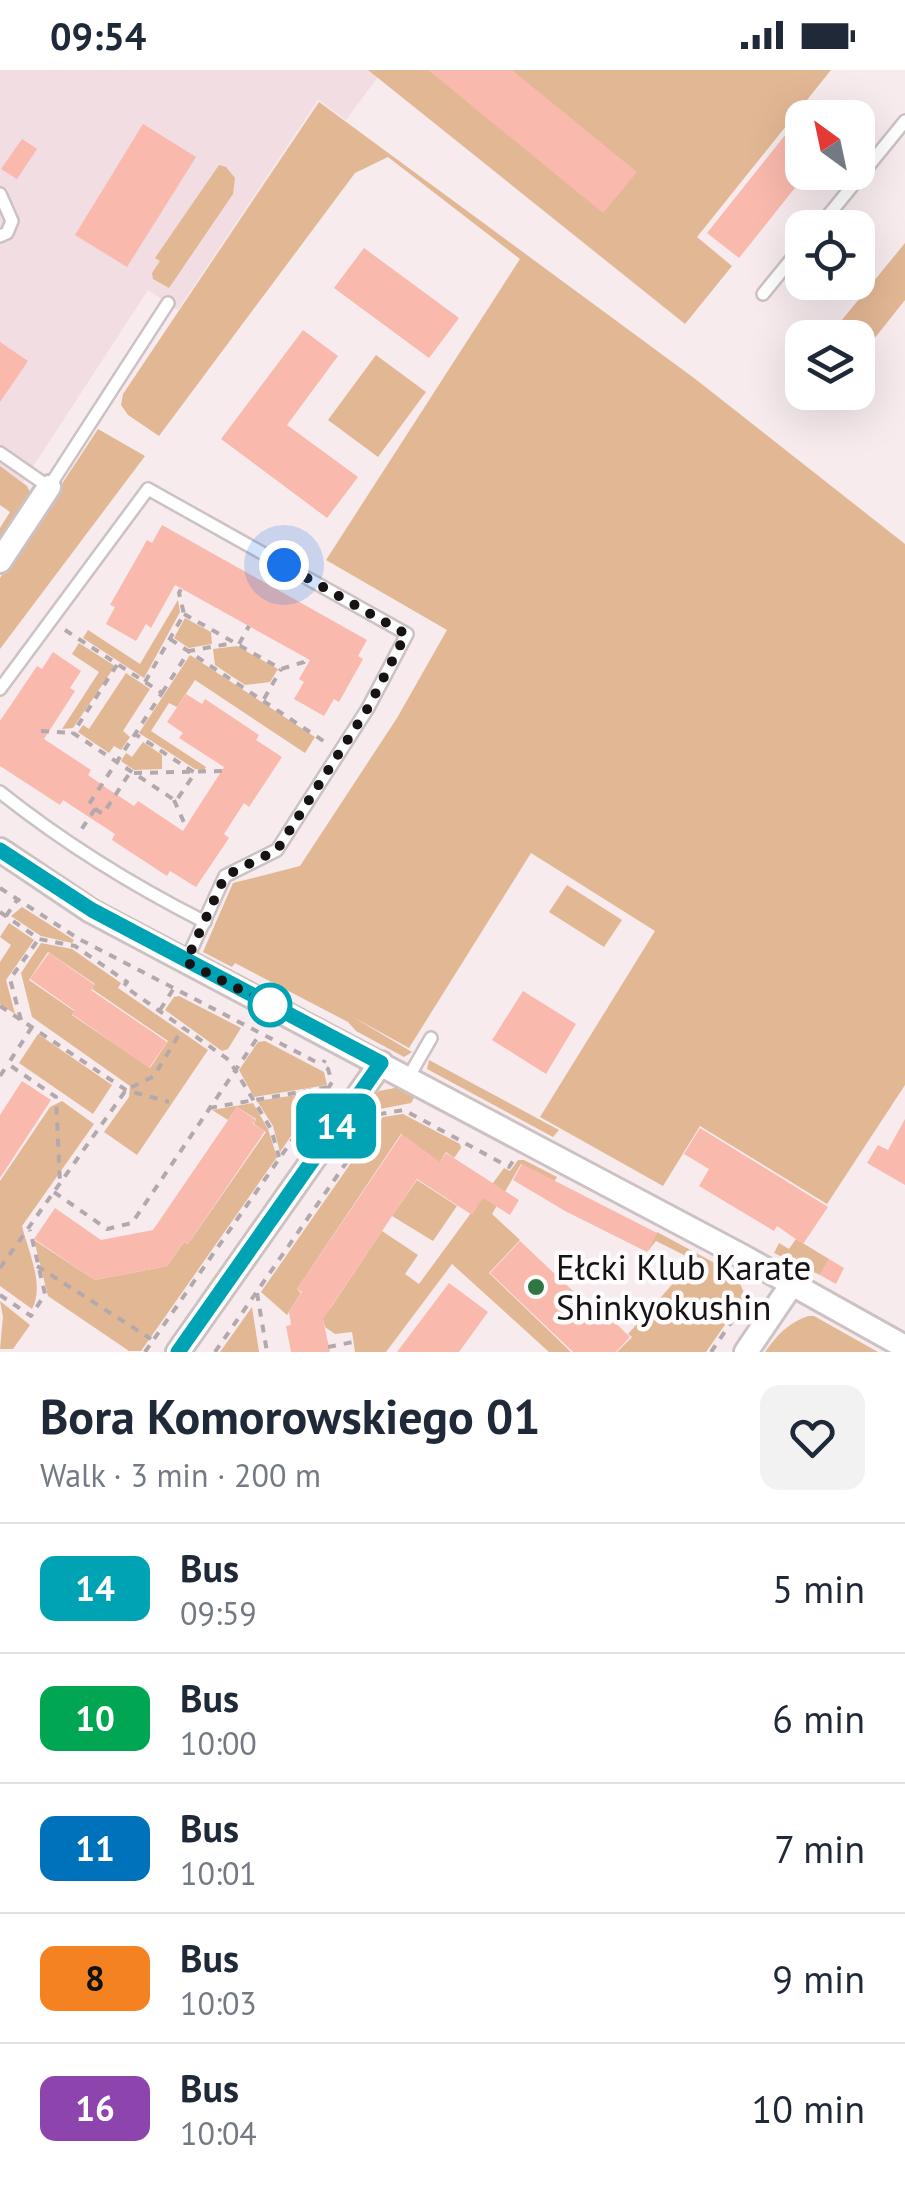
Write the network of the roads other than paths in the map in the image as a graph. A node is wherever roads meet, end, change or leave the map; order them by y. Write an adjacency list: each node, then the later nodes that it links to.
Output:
1 (905, 121): 3 (lane)
2 (0, 194): 4 (lane)
3 (833, 210)
4 (0, 236)
5 (785, 267): 6 (lane)
6 (764, 294)
7 (168, 303): 9 (lane)
8 (0, 453): 9 (lane)
9 (49, 487): 10 (street)
10 (0, 561)
11 (0, 689): 14 (lane)
12 (0, 792): 14 (lane)
13 (0, 850): 15 (street)
14 (205, 922): 15 (lane)
15 (186, 962): 17 (street)
16 (431, 1038): 18 (lane)
17 (381, 1063): 18 (street); 21 (street)
18 (408, 1078): 19 (street)
19 (792, 1284): 20 (street); 22 (street)
20 (905, 1347)
21 (178, 1352)
22 (746, 1352)

